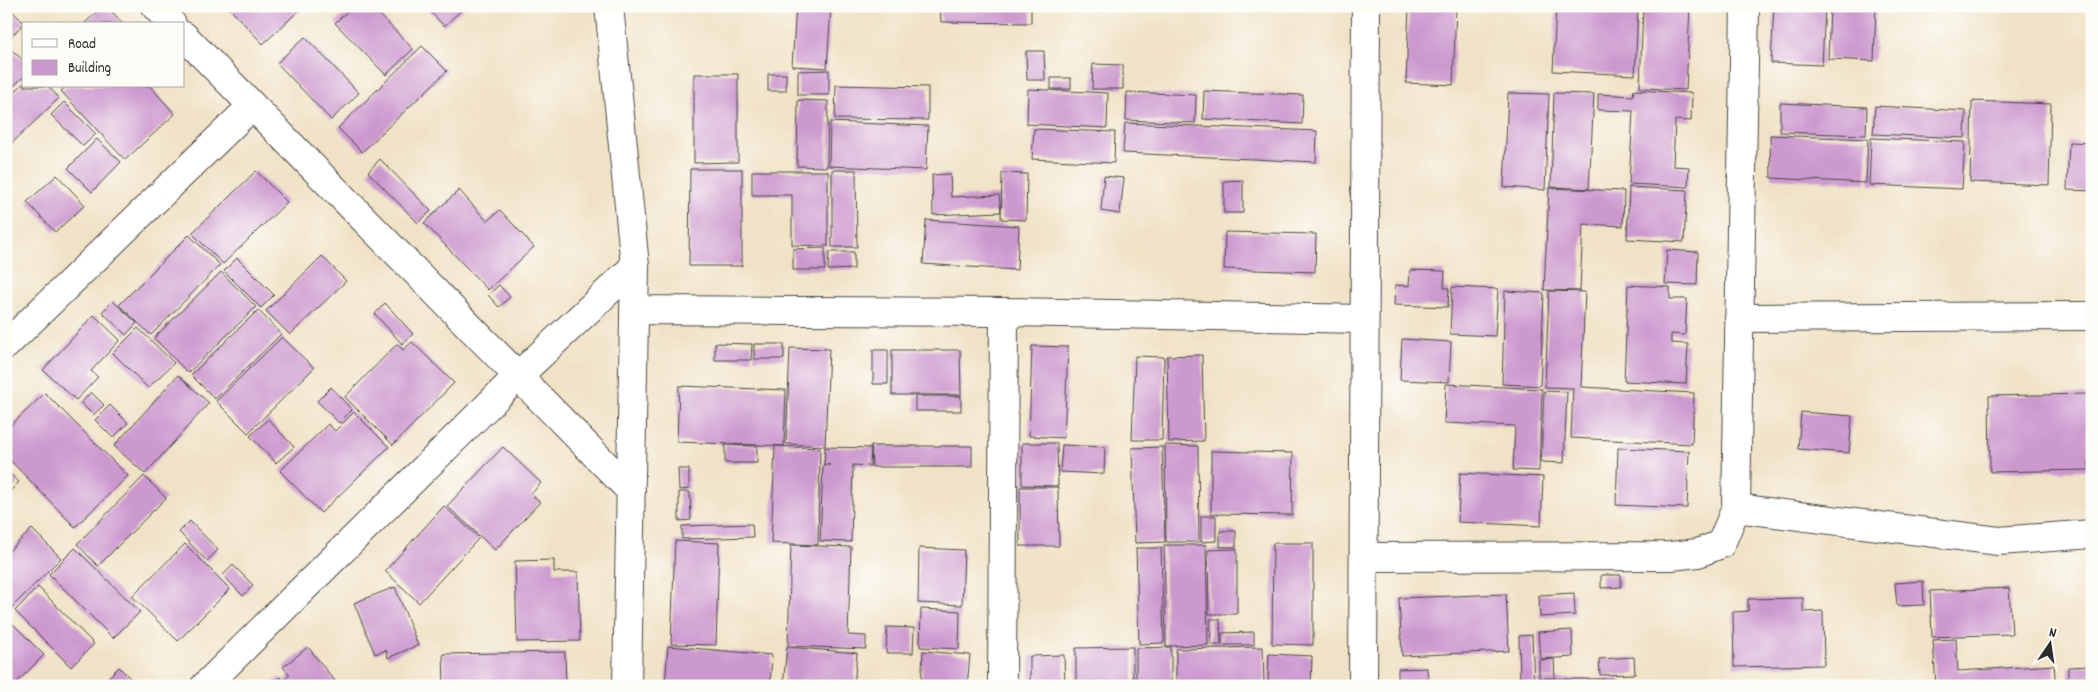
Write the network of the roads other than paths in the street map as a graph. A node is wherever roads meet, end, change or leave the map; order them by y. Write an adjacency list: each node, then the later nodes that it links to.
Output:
1 (155, 6): 5 (street)
2 (609, 6): 8 (street)
3 (1366, 6): 13 (street)
4 (1745, 6): 12 (street)
5 (170, 22)
6 (185, 37): 7 (street)
7 (252, 106): 14 (street); 15 (street)
8 (635, 266): 9 (street); 15 (street)
9 (634, 310): 10 (street); 16 (street)
10 (1004, 312): 13 (street); 22 (street)
11 (2092, 316): 12 (street)
12 (1739, 318): 17 (street)
13 (1364, 319): 19 (street)
14 (6, 345)
15 (518, 376): 16 (street); 20 (street)
16 (631, 491): 21 (street)
17 (1736, 508): 18 (street); 19 (street)
18 (2092, 534)
19 (1365, 557): 23 (street)
20 (206, 686)
21 (627, 686)
22 (1002, 686)
23 (1363, 686)

